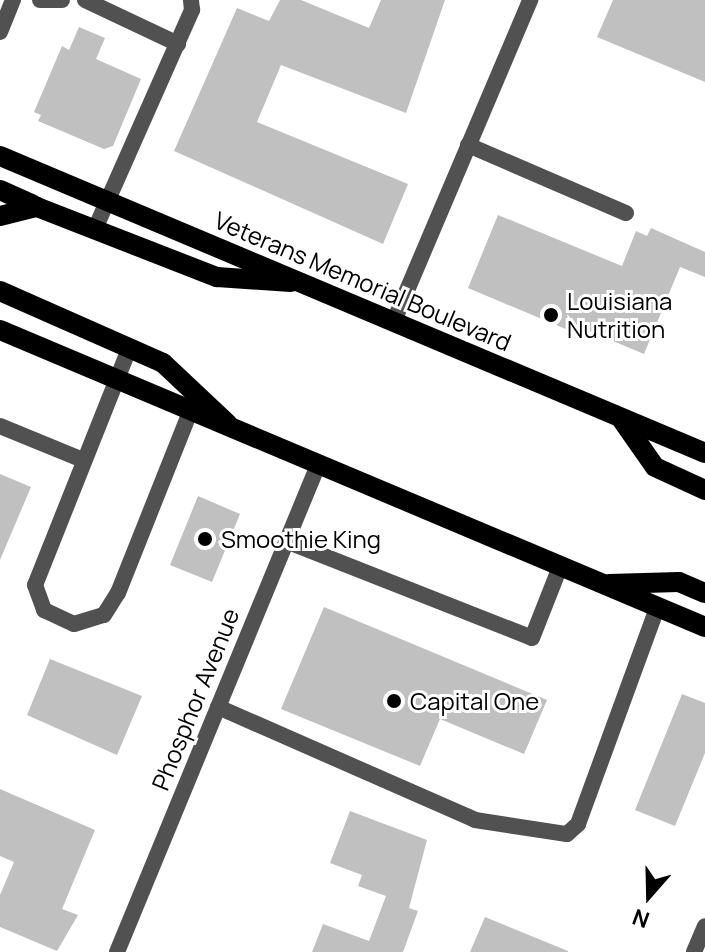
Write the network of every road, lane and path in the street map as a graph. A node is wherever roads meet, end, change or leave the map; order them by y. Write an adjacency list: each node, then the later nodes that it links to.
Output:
1 (13, 0): 7 (street)
2 (40, 0): 3 (street)
3 (62, 0)
4 (85, 0): 8 (street)
5 (191, 0): 8 (street)
6 (530, 0): 9 (street)
7 (0, 32)
8 (178, 44): 12 (street)
9 (468, 145): 14 (street); 19 (street)
10 (0, 156): 12 (main road, Veterans Memorial Boulevard)
11 (0, 190): 13 (main road)
12 (108, 202): 16 (street); 17 (main road, Veterans Memorial Boulevard)
13 (37, 207): 15 (main road); 16 (main road)
14 (626, 213)
15 (0, 216)
16 (95, 229): 17 (main road)
17 (299, 282): 19 (main road, Veterans Memorial Boulevard)
18 (0, 291): 21 (main road)
19 (394, 321): 24 (main road, Veterans Memorial Boulevard)
20 (0, 330): 22 (main road)
21 (129, 349): 22 (street); 23 (main road)
22 (117, 380): 23 (main road); 27 (street)
23 (194, 401): 27 (street); 28 (main road)
24 (621, 419): 26 (main road, Veterans Memorial Boulevard); 29 (main road)
25 (0, 426): 27 (street)
26 (705, 453)
27 (83, 460)
28 (318, 465): 30 (street, Phosphor Avenue); 31 (main road)
29 (705, 490)
30 (286, 541): 31 (street); 36 (street, Phosphor Avenue)
31 (560, 567): 32 (main road)
32 (601, 584): 33 (main road); 34 (main road)
33 (705, 593)
34 (657, 608): 35 (main road); 36 (street)
35 (705, 627)
36 (218, 707): 38 (street, Phosphor Avenue)
37 (705, 926): 39 (street)
38 (117, 952)
39 (694, 952)

